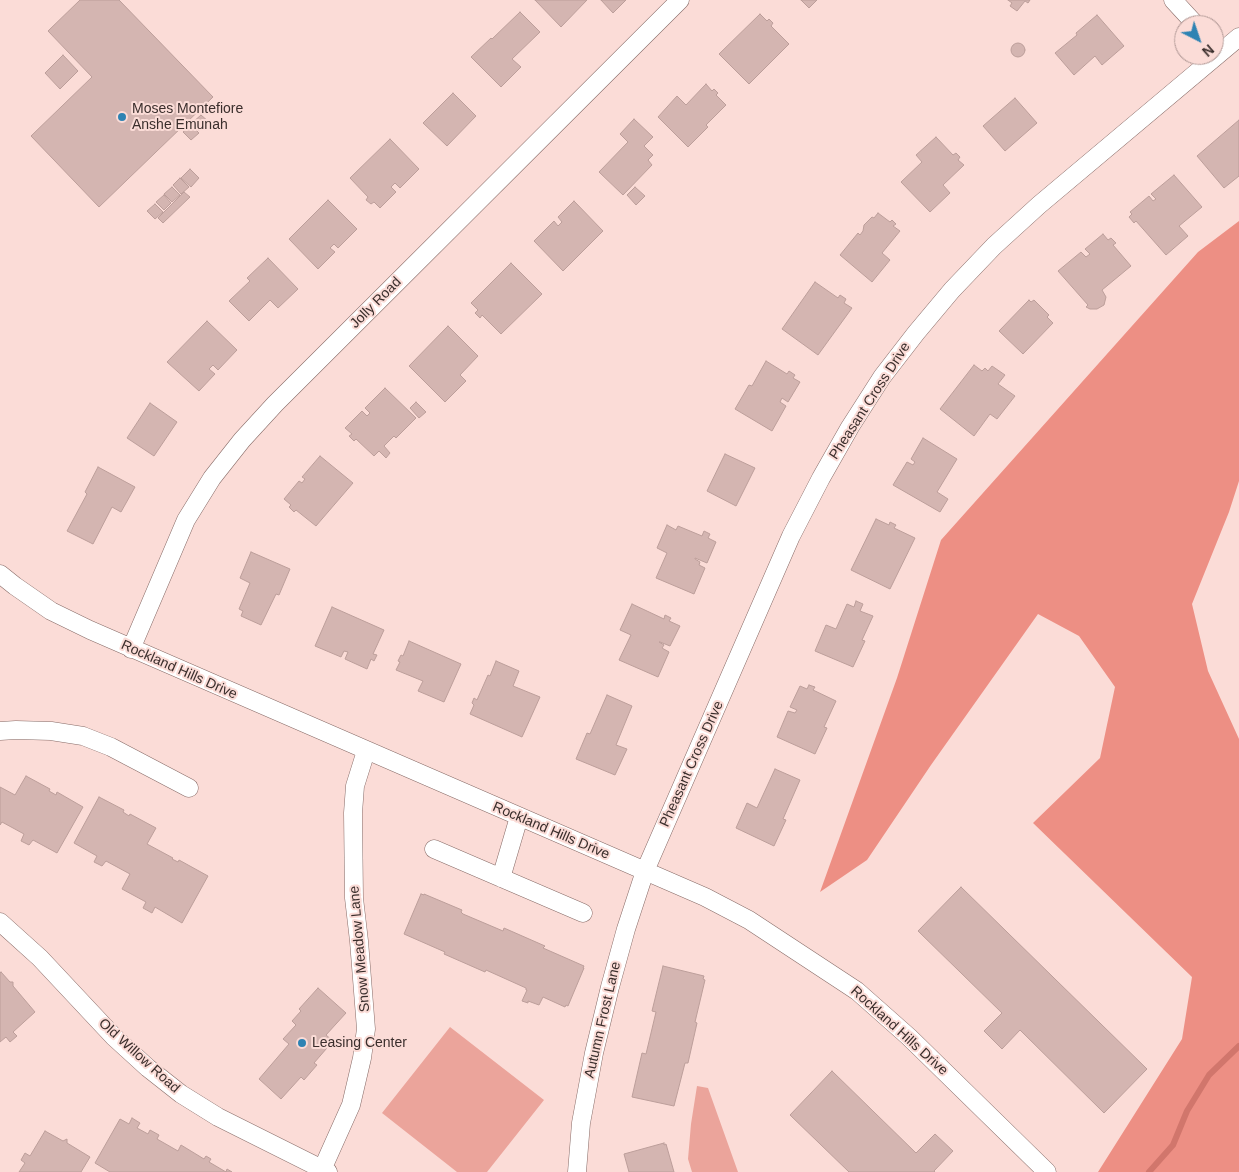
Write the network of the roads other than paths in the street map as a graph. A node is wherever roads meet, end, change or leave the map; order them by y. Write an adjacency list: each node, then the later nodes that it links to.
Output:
1 (680, 0): 8 (street, Jolly Road)
2 (1174, 0): 3 (street)
3 (1187, 15)
4 (1239, 37): 5 (street, Pheasant Cross Drive)
5 (1224, 45)
6 (1199, 65): 14 (street, Pheasant Cross Drive)
7 (0, 574): 8 (street, Rockland Hills Drive)
8 (131, 649): 10 (street, Rockland Hills Drive)
9 (0, 731): 11 (street)
10 (366, 751): 12 (street, Rockland Hills Drive); 18 (street, Snow Meadow Lane)
11 (189, 788)
12 (519, 817): 14 (street, Rockland Hills Drive); 15 (street)
13 (434, 849): 15 (street)
14 (645, 871): 19 (street, Autumn Frost Lane); 20 (street, Rockland Hills Drive)
15 (501, 878): 16 (street)
16 (583, 913)
17 (0, 922): 18 (street, Old Willow Road)
18 (324, 1171)
19 (577, 1172)
20 (1047, 1172)

